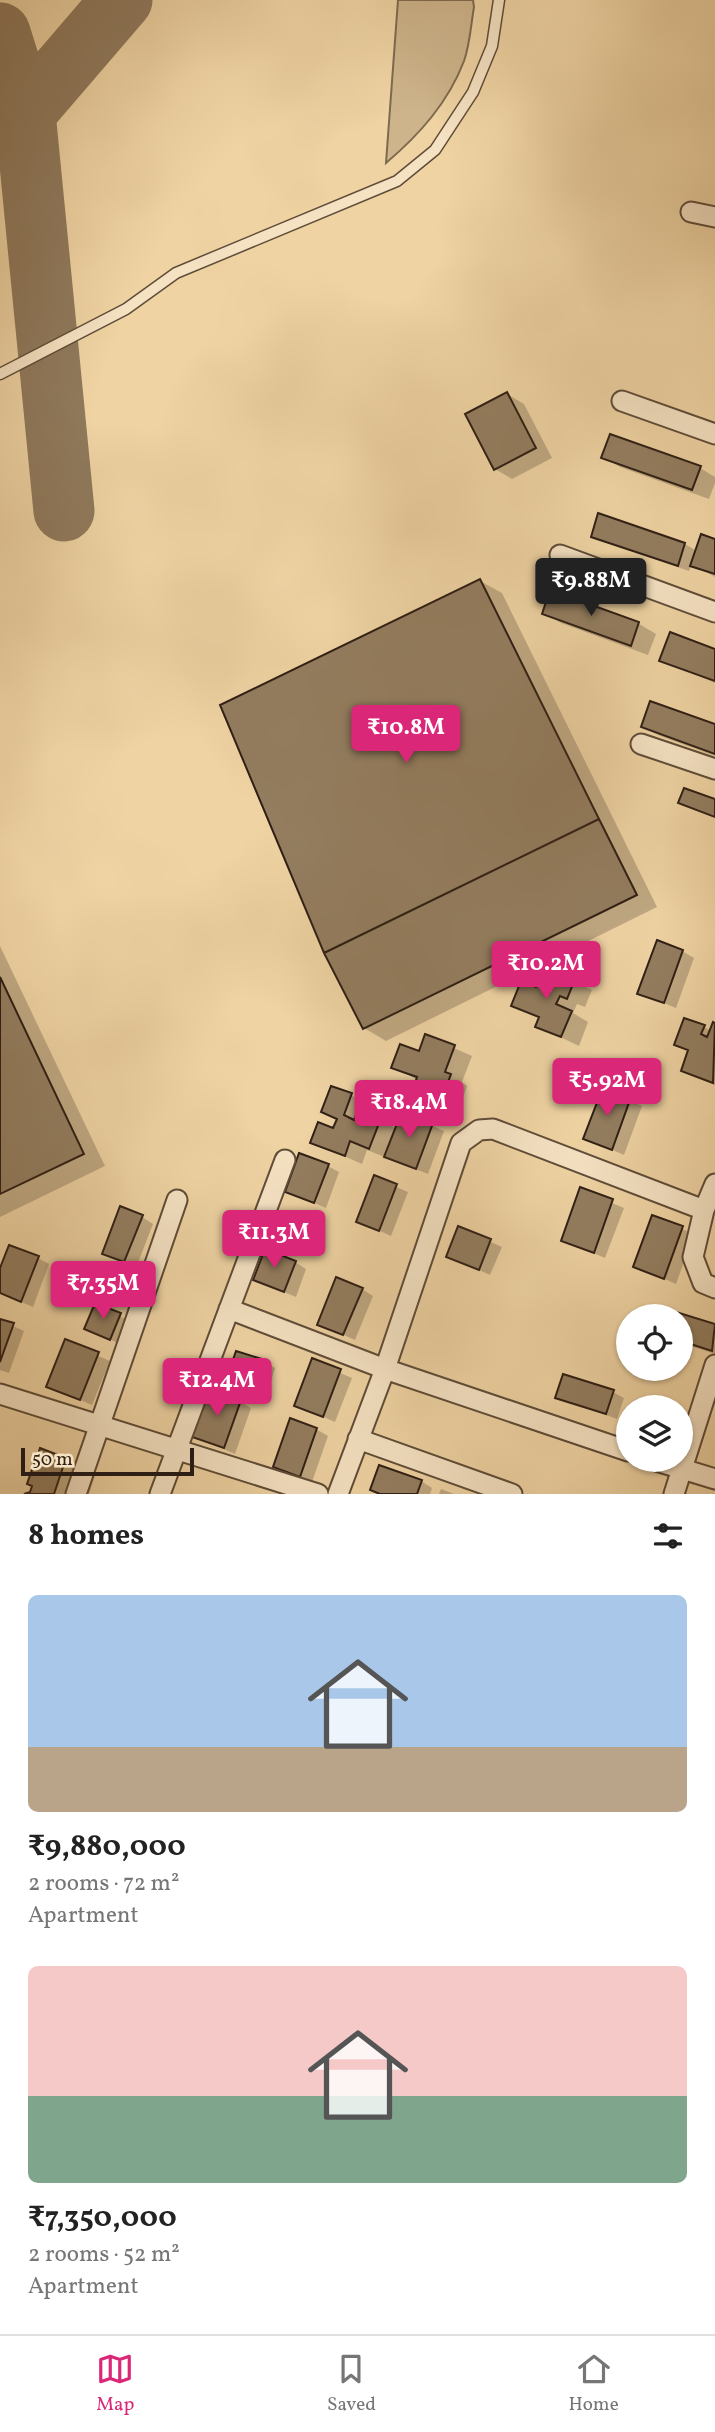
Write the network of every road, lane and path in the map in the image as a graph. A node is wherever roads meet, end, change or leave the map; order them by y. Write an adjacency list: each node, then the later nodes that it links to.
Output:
1 (499, 0): 4 (lane)
2 (691, 212): 3 (street)
3 (715, 217)
4 (0, 374)
5 (622, 401): 6 (street)
6 (715, 434)
7 (560, 555): 8 (street)
8 (715, 611)
9 (641, 744): 10 (street)
10 (715, 769)
11 (285, 1160): 16 (street)
12 (715, 1184): 14 (street)
13 (177, 1200): 20 (street)
14 (704, 1210): 15 (street); 18 (street)
15 (715, 1288)
16 (229, 1309): 18 (street); 24 (street)
17 (715, 1365): 21 (street)
18 (385, 1369): 22 (street); 23 (street)
19 (0, 1394): 20 (street)
20 (99, 1425): 24 (street); 28 (street)
21 (693, 1432)
22 (358, 1438): 31 (street); 32 (street)
23 (616, 1447)
24 (176, 1449): 29 (street); 30 (street)
25 (680, 1472): 33 (street)
26 (691, 1472): 27 (street)
27 (715, 1479)
28 (76, 1494)
29 (160, 1494)
30 (318, 1494)
31 (338, 1494)
32 (512, 1494)
33 (674, 1494)

